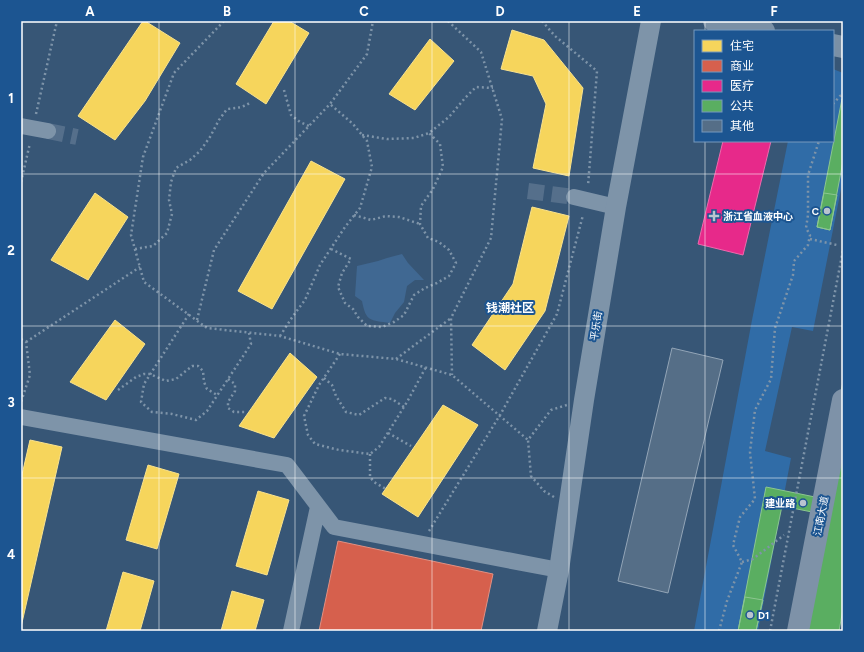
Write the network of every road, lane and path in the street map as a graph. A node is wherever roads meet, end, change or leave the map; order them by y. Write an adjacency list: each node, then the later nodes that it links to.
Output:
1 (56, 21): 16 (path)
2 (224, 21): 27 (path)
3 (373, 21): 14 (path)
4 (448, 21): 9 (path)
5 (542, 21): 21 (path)
6 (651, 21): 22 (street, 平乐街)
7 (714, 21): 8 (main road)
8 (759, 30)
9 (493, 88): 17 (path); 32 (path)
10 (284, 90): 15 (path)
11 (843, 95): 13 (path)
12 (251, 102): 27 (path)
13 (834, 103)
14 (330, 104): 15 (path); 18 (path)
15 (309, 126): 33 (path)
16 (34, 128): 20 (path)
17 (428, 133): 18 (path); 24 (path)
18 (362, 134): 23 (path)
19 (819, 142): 25 (path)
20 (21, 182)
21 (581, 199): 22 (street); 52 (path)
22 (616, 207): 47 (street, 平乐街)
23 (354, 215): 24 (path); 28 (path)
24 (420, 224): 28 (path)
25 (810, 239): 26 (path); 63 (path)
26 (837, 245)
27 (135, 249): 30 (path)
28 (331, 249): 35 (path)
29 (843, 250): 68 (path)
30 (140, 267): 31 (path); 37 (path)
31 (188, 314): 33 (path); 41 (path)
32 (452, 318): 39 (path); 42 (path)
33 (197, 320): 34 (path)
34 (249, 333): 35 (path); 44 (path)
35 (280, 336): 38 (path)
36 (21, 339): 37 (path)
37 (26, 342): 49 (path)
38 (340, 354): 39 (path); 43 (path)
39 (396, 359): 40 (path)
40 (426, 367): 42 (path); 50 (path)
41 (150, 374): 45 (path); 46 (path); 46 (path)
42 (452, 375): 52 (path)
43 (324, 378): 50 (path); 57 (path)
44 (228, 379): 46 (path); 51 (path)
45 (118, 390)
46 (217, 395)
47 (584, 400): 55 (path); 59 (street, 平乐街)
48 (843, 400): 69 (main road, 江南大道)
49 (21, 402)
50 (404, 407): 54 (path)
51 (245, 412)
52 (500, 415): 55 (path); 62 (path)
53 (21, 417): 60 (street)
54 (388, 432): 56 (path); 57 (path)
55 (528, 440): 59 (path)
56 (411, 446)
57 (370, 454): 58 (path)
58 (386, 489)
59 (569, 506): 64 (street, 平乐街)
60 (318, 507): 62 (street); 65 (street)
61 (784, 535): 63 (path)
62 (421, 544): 64 (street)
63 (742, 562): 67 (path)
64 (560, 570): 66 (street, 平乐街)
65 (291, 631)
66 (547, 631)
67 (719, 631)
68 (770, 631)
69 (798, 631)

